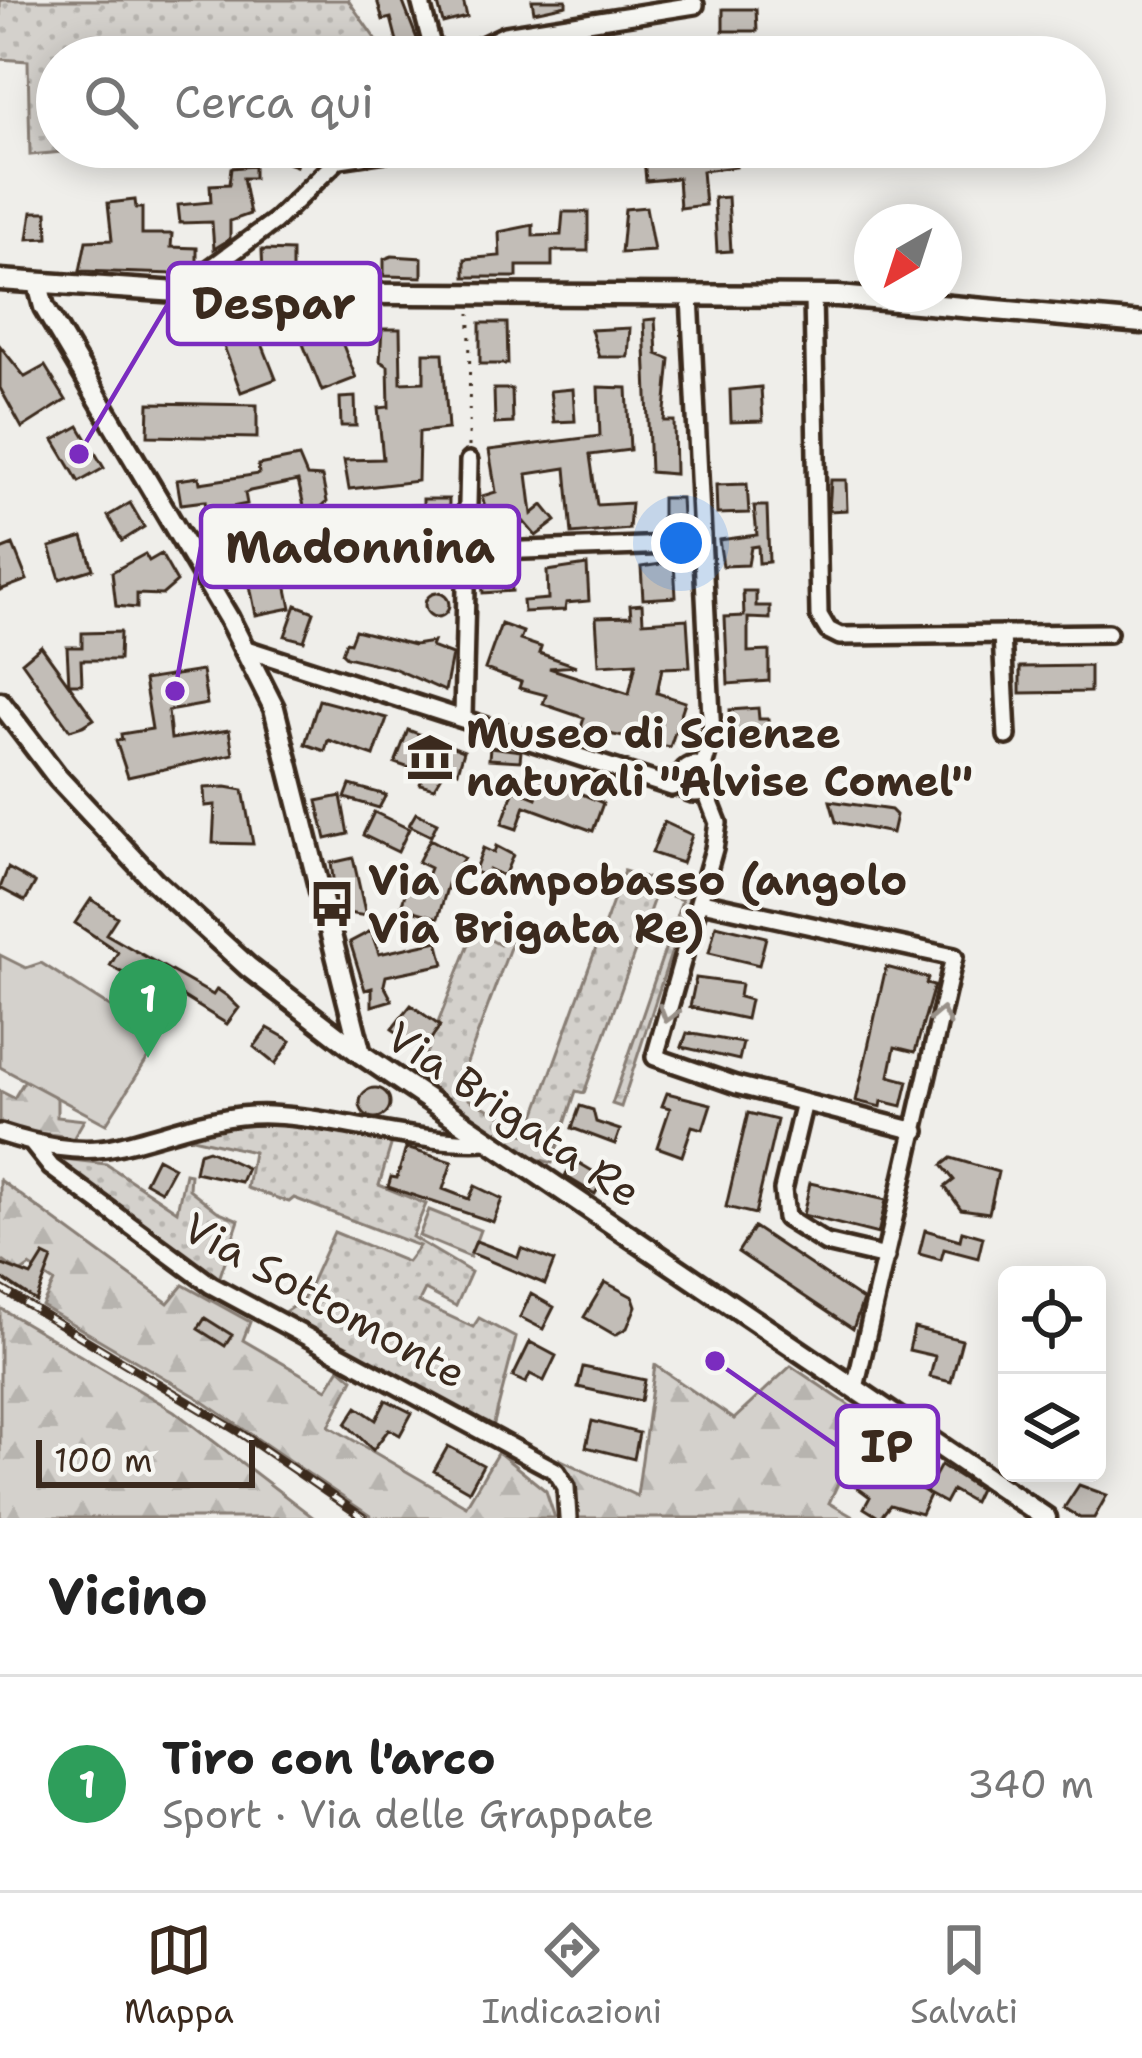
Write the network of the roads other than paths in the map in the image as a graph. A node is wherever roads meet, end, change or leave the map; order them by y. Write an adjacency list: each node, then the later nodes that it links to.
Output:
1 (420, 0): 3 (street)
2 (695, 4): 4 (street)
3 (429, 36)
4 (501, 36)
5 (329, 168): 8 (street)
6 (0, 280): 7 (main road)
7 (38, 284): 8 (main road); 17 (main road)
8 (193, 292): 9 (main road)
9 (690, 296): 10 (main road); 13 (street)
10 (813, 296): 11 (main road); 16 (street)
11 (1142, 323)
12 (470, 461): 14 (street)
13 (701, 544): 14 (street); 21 (street)
14 (468, 552): 19 (street)
15 (1108, 633): 16 (street)
16 (1002, 634): 20 (street)
17 (246, 649): 19 (street); 25 (main road)
18 (0, 702): 25 (main road, Via Brigata Re)
19 (464, 717): 22 (street)
20 (1007, 736)
21 (703, 767): 22 (street); 23 (street)
22 (681, 783): 23 (street)
23 (705, 790): 24 (street)
24 (702, 902): 26 (street, one-way to 26); 27 (street, one-way to 24)
25 (361, 1054): 29 (main road, Via Brigata Re)
26 (803, 1102): 27 (street); 31 (street)
27 (916, 1131): 31 (street)
28 (0, 1132): 30 (street)
29 (488, 1141): 30 (street); 32 (main road, Via Brigata Re)
30 (32, 1143): 33 (street, Via Sottomonte)
31 (886, 1257): 32 (street)
32 (857, 1380): 34 (main road, Via Brigata Re)
33 (568, 1518)
34 (1046, 1518)

